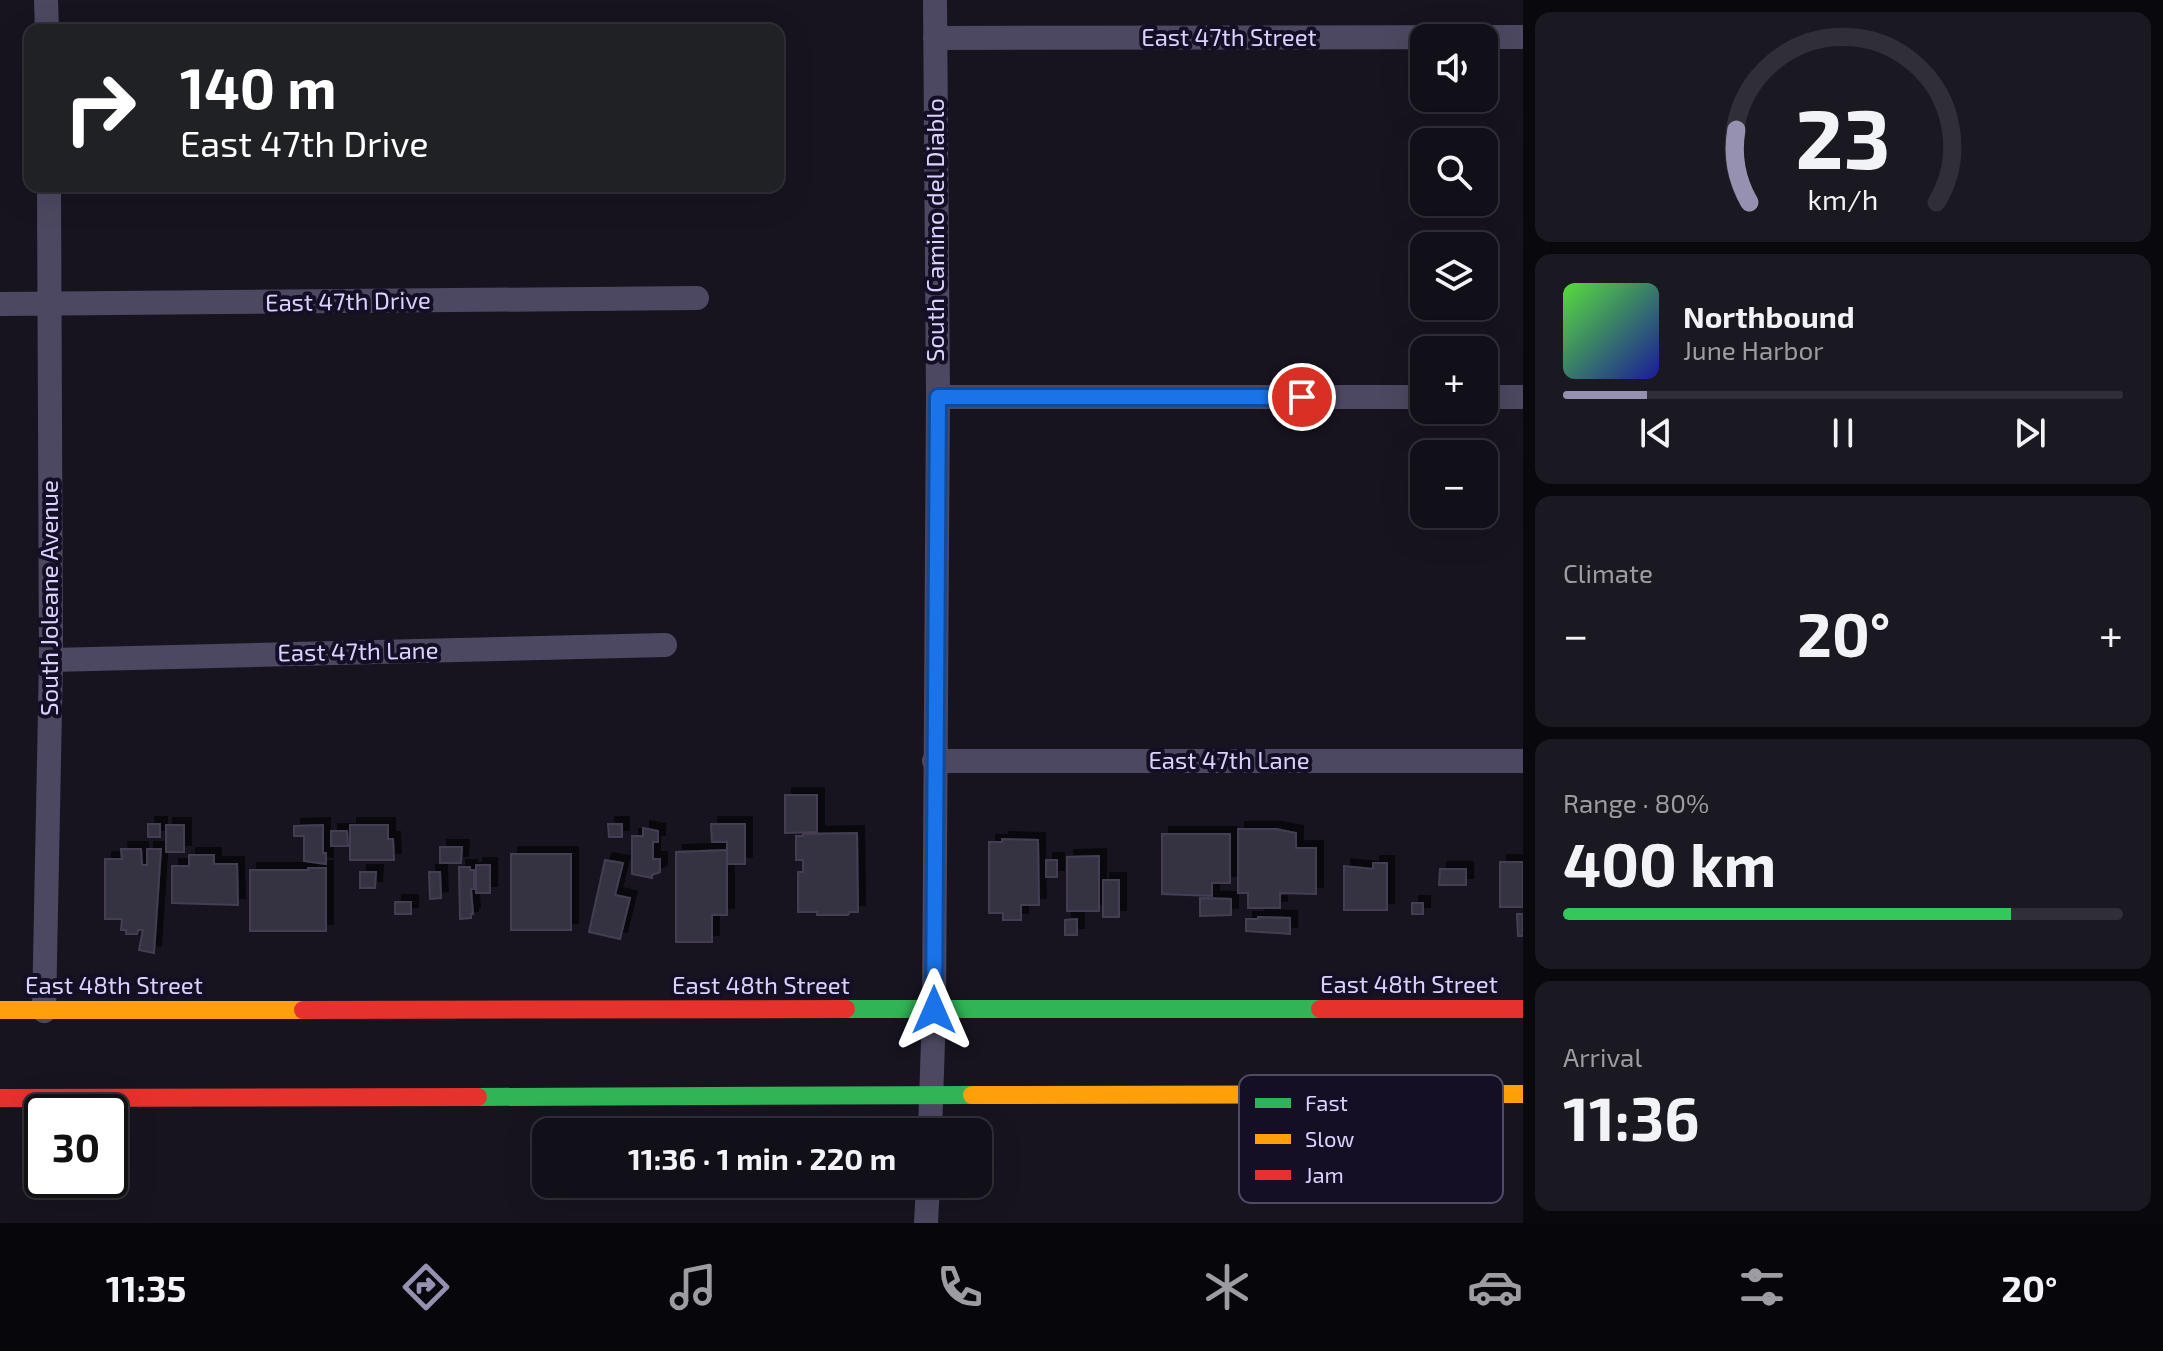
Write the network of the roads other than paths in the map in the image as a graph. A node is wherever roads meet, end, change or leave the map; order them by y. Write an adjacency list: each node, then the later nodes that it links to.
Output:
1 (46, 0): 3 (street)
2 (935, 0): 5 (street, South Camino del Diablo)
3 (47, 24)
4 (1523, 37): 5 (street, East 47th Street)
5 (935, 38): 10 (street, South Camino del Diablo)
6 (49, 192): 9 (street, South Joleane Avenue)
7 (697, 298): 9 (street, East 47th Drive)
8 (0, 304): 9 (street, East 47th Drive)
9 (51, 305): 15 (street, South Joleane Avenue)
10 (938, 397): 11 (street); 16 (street, South Camino del Diablo)
11 (1410, 397)
12 (1498, 397): 13 (street)
13 (1523, 397)
14 (665, 645): 15 (street, East 47th Lane)
15 (51, 660): 21 (street, South Joleane Avenue)
16 (934, 761): 17 (street, East 47th Lane); 20 (street, South Camino del Diablo)
17 (1523, 761)
18 (1523, 1009): 20 (street, East 48th Street)
19 (0, 1010): 21 (street, East 48th Street)
20 (934, 1010): 21 (street, East 48th Street); 25 (street, South Camino del Diablo)
21 (44, 1011)
22 (1239, 1094): 25 (street)
23 (1503, 1094): 24 (street)
24 (1523, 1094)
25 (932, 1095): 26 (street); 27 (street, South Camino del Diablo)
26 (0, 1098)
27 (931, 1118)
28 (927, 1198): 29 (street)
29 (926, 1223)

